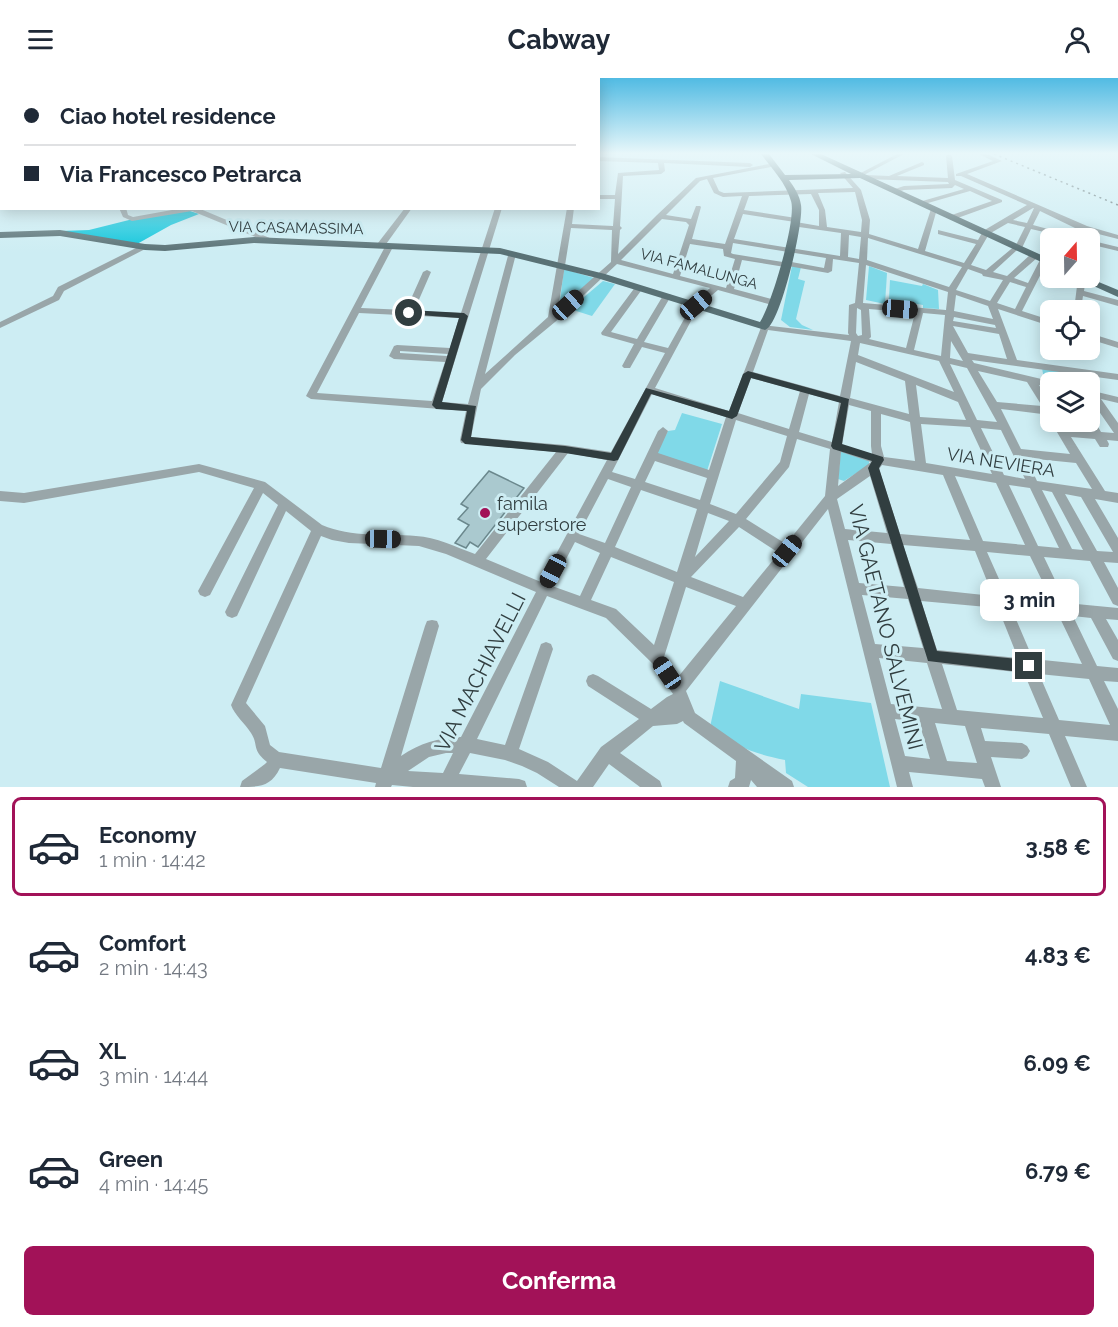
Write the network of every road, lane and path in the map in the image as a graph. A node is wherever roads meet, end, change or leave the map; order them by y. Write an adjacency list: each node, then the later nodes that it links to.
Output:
1 (619, 187): 21 (street)
2 (692, 187): 34 (street)
3 (712, 187): 19 (street)
4 (790, 187): 17 (main road)
5 (818, 187): 12 (street)
6 (828, 187): 16 (street)
7 (857, 187): 14 (street)
8 (885, 187): 15 (main road)
9 (946, 187): 15 (street)
10 (967, 187): 13 (street)
11 (991, 187): 18 (street)
12 (813, 189): 16 (street); 17 (street); 43 (street)
13 (971, 189): 22 (street); 23 (street)
14 (858, 190): 16 (street); 50 (street)
15 (894, 190): 23 (main road)
16 (831, 191)
17 (794, 193): 19 (street); 38 (main road)
18 (1006, 194): 22 (street); 26 (street)
19 (746, 195): 33 (street)
20 (600, 196): 21 (street)
21 (618, 197): 42 (street)
22 (999, 202): 35 (street)
23 (921, 203): 25 (main road)
24 (698, 207): 39 (street)
25 (934, 209): 35 (main road); 64 (street)
26 (1035, 209): 36 (street); 37 (street); 41 (street)
27 (123, 210): 28 (street)
28 (187, 210)
29 (196, 210): 52 (street)
30 (408, 210): 56 (street)
31 (499, 210): 60 (street)
32 (571, 210): 40 (street)
33 (740, 212): 38 (street); 55 (street)
34 (660, 216): 39 (street); 69 (street)
35 (952, 218): 48 (main road)
36 (1059, 219): 44 (street); 51 (street)
37 (1006, 220): 41 (street); 48 (street)
38 (795, 222): 43 (street); 62 (main road)
39 (693, 224): 53 (street)
40 (568, 226): 42 (street); 73 (street)
41 (1029, 226): 45 (street); 59 (street)
42 (618, 228): 69 (street)
43 (823, 228): 46 (street)
44 (1056, 228)
45 (1040, 229)
46 (845, 232): 50 (street); 67 (street)
47 (941, 232): 54 (street)
48 (986, 233): 54 (street); 59 (main road)
49 (0, 234): 58 (main road, VIA CASAMASSIMA)
50 (866, 235): 64 (street); 70 (street)
51 (1118, 237)
52 (273, 241): 56 (main road, VIA CASAMASSIMA); 58 (main road, VIA CASAMASSIMA)
53 (688, 241): 55 (street); 79 (street)
54 (980, 243): 75 (street)
55 (729, 244): 62 (street); 66 (street)
56 (386, 245): 60 (main road, VIA CASAMASSIMA); 97 (street)
57 (1100, 246): 61 (street)
58 (145, 247): 106 (street)
59 (1017, 248): 68 (main road); 77 (street)
60 (485, 249): 63 (main road, VIA CASAMASSIMA); 101 (street)
61 (1118, 249)
62 (789, 250): 65 (street); 72 (main road)
63 (512, 254): 73 (main road, VIA CASAMASSIMA); 127 (street)
64 (921, 254): 75 (street)
65 (830, 256): 67 (street); 72 (street)
66 (739, 257): 72 (street); 87 (street)
67 (844, 258): 70 (street)
68 (1040, 259)
69 (614, 261): 78 (street); 79 (street, VIA FAMALUNGA)
70 (864, 262): 86 (street); 96 (street)
71 (1040, 262): 80 (street)
72 (786, 264): 92 (main road)
73 (561, 265): 78 (main road, VIA CASAMASSIMA); 102 (street)
74 (1040, 266): 81 (street)
75 (964, 267): 77 (street); 86 (street)
76 (427, 272): 100 (street)
77 (986, 274): 80 (street)
78 (601, 276): 83 (main road, VIA CASAMASSIMA); 102 (street)
79 (676, 277): 84 (street, VIA FAMALUNGA)
80 (1007, 280): 81 (street); 94 (street)
81 (1030, 286): 99 (street)
82 (1100, 286): 89 (main road)
83 (639, 288): 90 (main road, VIA CASAMASSIMA); 110 (street)
84 (716, 288): 87 (street, VIA FAMALUNGA); 95 (street)
85 (1081, 288): 88 (street)
86 (952, 290): 94 (street); 104 (street)
87 (729, 291): 92 (street, VIA FAMALUNGA)
88 (1080, 292): 91 (street); 93 (street)
89 (1118, 294)
90 (667, 296): 95 (main road, VIA CASAMASSIMA); 110 (street)
91 (1079, 300)
92 (776, 303): 105 (main road)
93 (1118, 303)
94 (992, 304): 99 (street); 107 (street)
95 (696, 305): 105 (main road, VIA CASAMASSIMA); 112 (street, VIA MACHIAVELLI)
96 (859, 305): 98 (street); 108 (street); 108 (street)
97 (356, 310): 100 (street); 135 (street)
98 (920, 310): 104 (street); 113 (street)
99 (1017, 312): 103 (street)
100 (409, 313): 101 (street)
101 (464, 316): 114 (street)
102 (552, 320): 127 (street)
103 (1040, 320)
104 (949, 321): 107 (street); 115 (street); 117 (street)
105 (770, 324): 108 (street); 122 (street)
106 (0, 325)
107 (1000, 327): 118 (street)
108 (856, 339): 113 (street); 116 (street, VIA GAETANO SALVEMINI)
109 (1100, 339): 111 (street)
110 (639, 343): 112 (street); 119 (street)
111 (1118, 345)
112 (670, 352): 128 (street, VIA MACHIAVELLI)
113 (909, 352): 117 (street)
114 (452, 355): 114 (street); 135 (street)
115 (966, 356): 118 (street); 121 (street)
116 (853, 357): 124 (street); 134 (street, VIA GAETANO SALVEMINI)
117 (944, 360): 121 (street); 132 (street)
118 (1013, 362): 120 (street)
119 (627, 366)
120 (1034, 366): 123 (street); 125 (street)
121 (973, 367): 125 (street); 136 (street)
122 (748, 374): 129 (street); 141 (street)
123 (1118, 377)
124 (910, 379): 132 (street); 142 (street)
125 (1034, 381): 126 (street); 130 (street)
126 (1040, 382)
127 (476, 388): 138 (street)
128 (649, 390): 141 (street, VIA NEVIERA); 156 (street, VIA MACHIAVELLI)
129 (805, 390): 134 (street); 149 (street)
130 (1040, 392)
131 (1100, 396): 133 (street)
132 (961, 399): 143 (street)
133 (1118, 400)
134 (846, 401): 139 (street); 152 (street, VIA GAETANO SALVEMINI)
135 (436, 405): 138 (street)
136 (994, 405): 140 (street); 144 (street)
137 (1100, 406): 146 (street)
138 (473, 408): 153 (street)
139 (876, 409): 142 (street); 158 (street)
140 (1040, 410)
141 (732, 416): 149 (street, VIA NEVIERA); 162 (street)
142 (916, 420): 143 (street); 159 (street)
143 (973, 424): 144 (street); 163 (street)
144 (1004, 426): 154 (street)
145 (663, 431): 155 (street)
146 (1118, 431)
147 (1063, 432): 151 (street); 157 (street)
148 (1096, 432): 151 (street)
149 (793, 434): 152 (street, VIA NEVIERA); 175 (street)
150 (1118, 437): 151 (street)
151 (1101, 440)
152 (836, 446): 158 (street, VIA NEVIERA); 171 (street, VIA GAETANO SALVEMINI)
153 (565, 449): 156 (street); 188 (street)
154 (1017, 453): 157 (street); 166 (street)
155 (651, 455): 162 (street); 164 (street)
156 (614, 457): 161 (street, VIA MACHIAVELLI)
157 (1079, 459): 170 (street)
158 (876, 464): 159 (street, VIA NEVIERA); 171 (street); 179 (street)
159 (921, 467): 160 (street, VIA NEVIERA)
160 (948, 472): 163 (street, VIA NEVIERA); 180 (street)
161 (605, 474): 164 (street); 178 (street, VIA MACHIAVELLI)
162 (713, 476): 174 (street)
163 (1000, 480): 166 (street, VIA NEVIERA); 184 (street)
164 (636, 484): 174 (street); 181 (street)
165 (261, 485): 169 (street); 173 (street); 192 (street)
166 (1031, 485): 167 (street, VIA NEVIERA); 185 (street)
167 (1056, 489): 168 (street, VIA NEVIERA); 186 (street)
168 (1085, 493): 170 (street, VIA NEVIERA); 182 (street)
169 (0, 496)
170 (1102, 496): 172 (street, VIA NEVIERA)
171 (831, 497): 177 (street, VIA GAETANO SALVEMINI); 183 (street)
172 (1117, 500)
173 (284, 504): 176 (street); 199 (street)
174 (704, 506): 175 (street); 189 (street)
175 (738, 520): 183 (street); 189 (street)
176 (318, 529): 188 (street); 227 (street)
177 (840, 534): 179 (street); 190 (street, VIA GAETANO SALVEMINI)
178 (572, 536): 181 (street); 191 (street, VIA MACHIAVELLI)
179 (896, 539): 180 (street); 193 (street)
180 (980, 546): 184 (street); 195 (street)
181 (607, 549): 189 (street); 196 (street)
182 (1118, 549)
183 (787, 551): 197 (street)
184 (1034, 551): 185 (street); 198 (street)
185 (1068, 554): 186 (street)
186 (1094, 556): 187 (street); 194 (street)
187 (1118, 558)
188 (477, 561): 191 (street)
189 (682, 578): 197 (street); 207 (street)
190 (854, 588): 193 (street); 204 (street, VIA GAETANO SALVEMINI)
191 (544, 589): 196 (street); 221 (street, VIA MACHIAVELLI)
192 (205, 591)
193 (913, 593): 195 (street); 206 (street)
194 (1118, 600)
195 (1003, 602): 198 (street); 208 (street)
196 (583, 603): 207 (street)
197 (745, 604): 212 (street)
198 (1061, 608): 200 (street); 209 (street)
199 (232, 612)
200 (1095, 612): 201 (street); 205 (street)
201 (1118, 614)
202 (432, 626): 232 (street)
203 (546, 649): 224 (street)
204 (870, 650): 206 (street); 213 (street, VIA GAETANO SALVEMINI)
205 (1118, 654)
206 (932, 657): 208 (street); 215 (street)
207 (657, 658): 212 (street)
208 (1029, 666): 209 (street); 219 (street)
209 (1094, 673): 210 (street); 218 (street)
210 (1118, 675)
211 (593, 681): 216 (street)
212 (680, 694): 216 (street); 226 (street)
213 (886, 711): 214 (street); 228 (street, VIA GAETANO SALVEMINI)
214 (925, 716): 215 (street); 229 (street)
215 (952, 718): 217 (street)
216 (653, 719): 225 (street)
217 (971, 721): 219 (street); 222 (street)
218 (1118, 725)
219 (1054, 726): 220 (street); 242 (street)
220 (1118, 733)
221 (465, 745): 224 (street); 230 (street, VIA MACHIAVELLI); 232 (street)
222 (980, 748): 223 (street); 231 (street)
223 (1023, 752)
224 (510, 753): 235 (street)
225 (607, 753): 236 (street); 237 (street)
226 (744, 758): 238 (street); 239 (street); 240 (street)
227 (276, 759): 232 (street); 233 (street)
228 (899, 763): 229 (street); 241 (street, VIA GAETANO SALVEMINI)
229 (941, 768): 231 (street)
230 (448, 780): 232 (street); 234 (street)
231 (991, 780)
232 (388, 784)
233 (248, 787)
234 (519, 787)
235 (572, 787)
236 (583, 787)
237 (654, 787)
238 (736, 787)
239 (768, 787)
240 (786, 787)
241 (905, 787)
242 (1079, 787)

